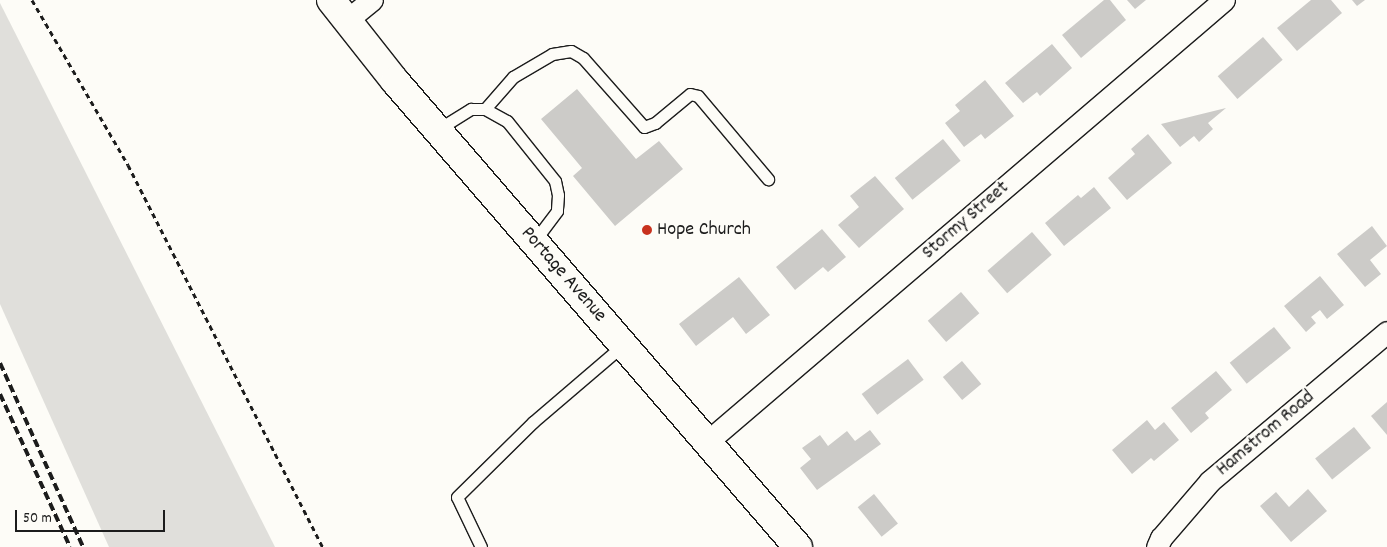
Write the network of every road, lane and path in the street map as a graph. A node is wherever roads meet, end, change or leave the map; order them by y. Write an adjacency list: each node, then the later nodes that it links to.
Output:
1 (32, 0): 12 (path)
2 (372, 0): 4 (street)
3 (1224, 0): 11 (street, Stormy Street)
4 (339, 10): 6 (street, Portage Avenue)
5 (485, 109): 6 (lane); 7 (lane); 8 (lane)
6 (438, 130): 8 (street, Portage Avenue)
7 (768, 178)
8 (534, 242): 10 (street, Portage Avenue)
9 (1387, 332): 15 (street, Hamstrom Road)
10 (623, 344): 11 (street, Portage Avenue); 13 (lane)
11 (708, 442): 14 (street, Portage Avenue)
12 (323, 547)
13 (482, 547)
14 (798, 547)
15 (1158, 547)

